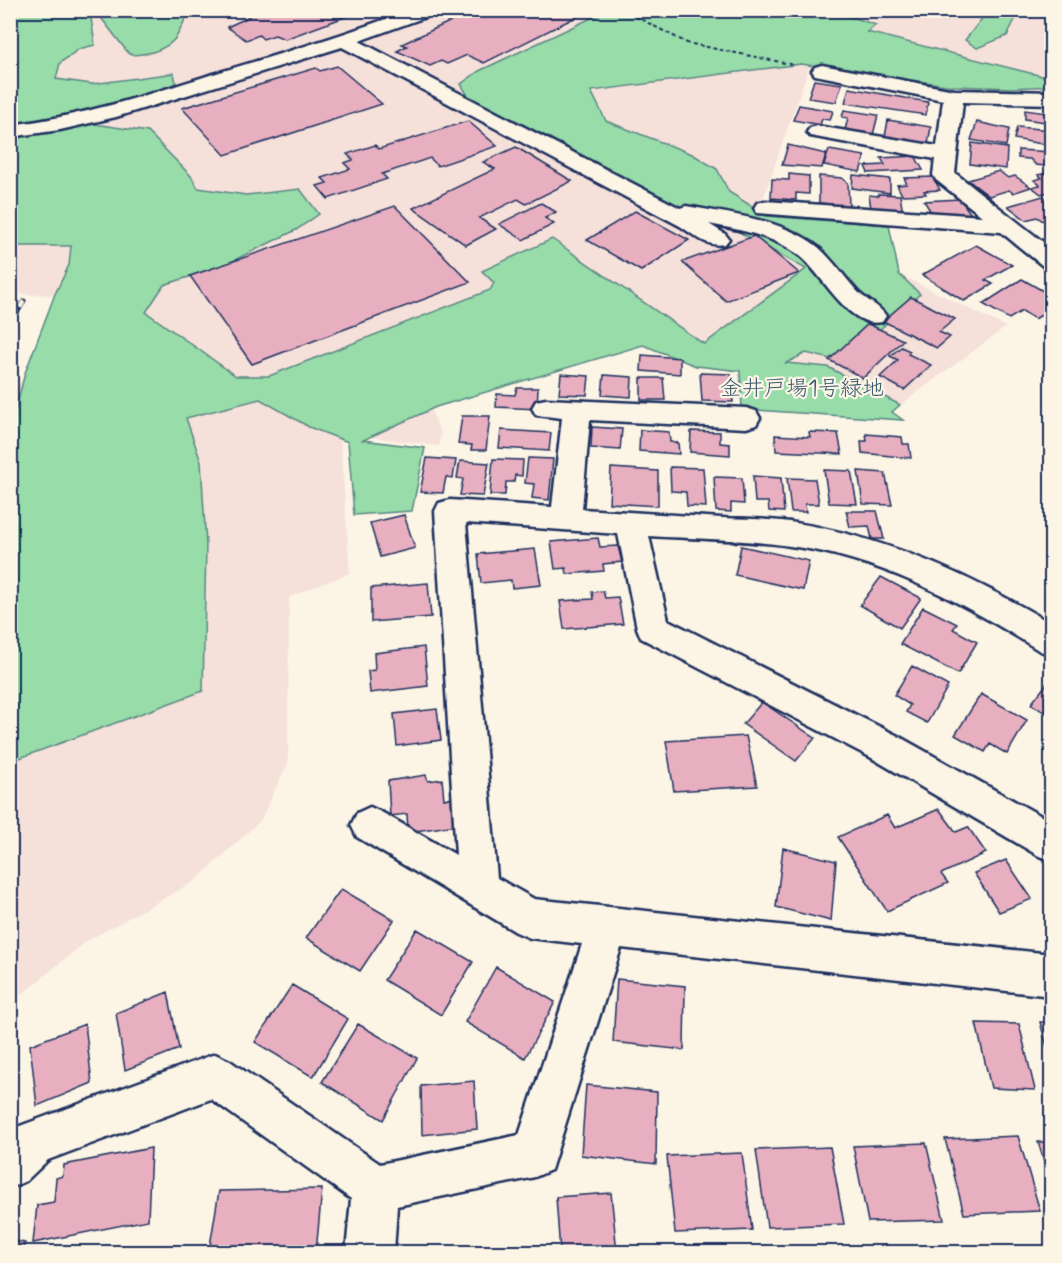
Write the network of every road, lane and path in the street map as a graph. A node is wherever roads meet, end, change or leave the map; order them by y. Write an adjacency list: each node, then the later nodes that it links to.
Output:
1 (428, 10): 3 (street)
2 (623, 10): 4 (path)
3 (344, 40): 8 (street); 12 (street)
4 (781, 62)
5 (822, 71): 6 (street)
6 (954, 96): 7 (street); 10 (street)
7 (1052, 98)
8 (10, 131)
9 (817, 132): 10 (street)
10 (946, 154): 13 (street)
11 (765, 208): 13 (street)
12 (664, 209): 14 (street); 16 (street)
13 (1007, 225): 15 (street)
14 (717, 239)
15 (1052, 261)
16 (873, 315)
17 (546, 408): 18 (street)
18 (577, 409): 19 (street); 20 (street)
19 (746, 418)
20 (566, 518): 21 (street); 25 (street)
21 (631, 523): 22 (street); 24 (street)
22 (1052, 641)
23 (370, 825): 25 (street)
24 (1052, 843)
25 (478, 889): 26 (street)
26 (608, 926): 27 (street); 29 (street)
27 (1052, 975)
28 (10, 1165): 29 (street)
29 (375, 1188): 30 (street)
30 (369, 1252)

